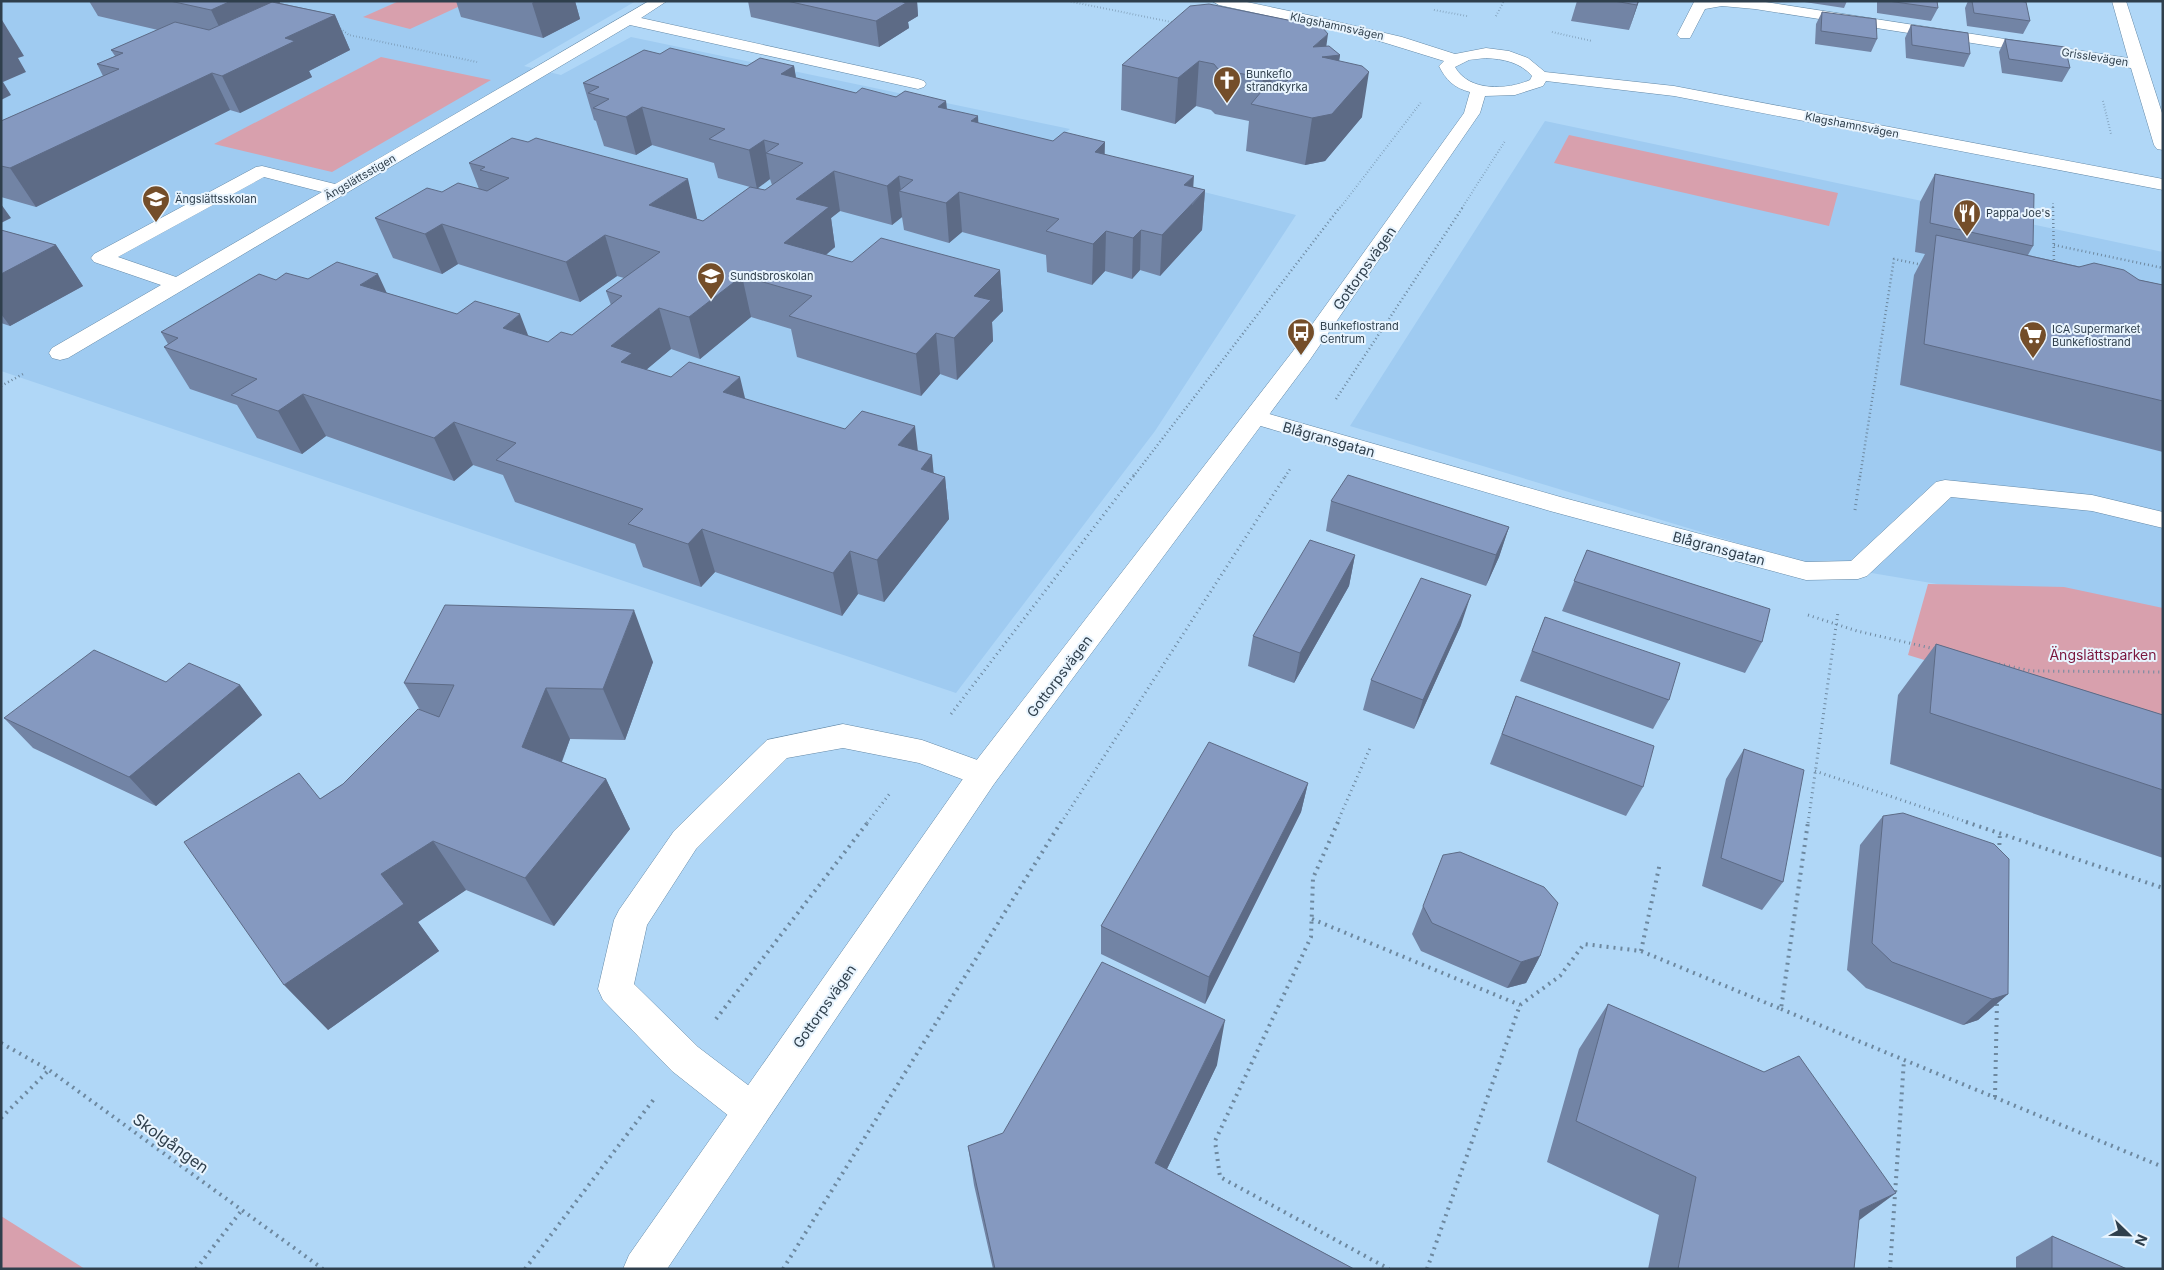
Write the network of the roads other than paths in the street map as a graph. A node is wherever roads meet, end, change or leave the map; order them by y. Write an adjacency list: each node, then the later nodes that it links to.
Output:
1 (660, 1): 4 (street, Ängslättsstigen)
2 (1219, 1): 6 (street, Klagshamnsvägen)
3 (2119, 1): 7 (street)
4 (628, 20): 9 (street); 13 (street, Ängslättsstigen)
5 (1685, 35): 7 (street, Grisslevägen)
6 (1454, 59): 8 (street); 10 (street)
7 (2144, 68): 11 (street)
8 (1540, 76): 10 (street); 12 (street, Klagshamnsvägen)
9 (918, 84)
10 (1478, 89): 16 (street, Gottorpsvägen)
11 (2163, 145)
12 (2163, 185)
13 (337, 190): 14 (street, Ängslättsstigen); 14 (street)
14 (178, 284): 15 (street, Ängslättsstigen)
15 (60, 353)
16 (1255, 417): 17 (street, Blågransgatan); 18 (street, Gottorpsvägen)
17 (2163, 520)
18 (984, 775): 19 (street, Gottorpsvägen); 19 (street)
19 (752, 1110): 20 (street, Gottorpsvägen)
20 (644, 1269)

